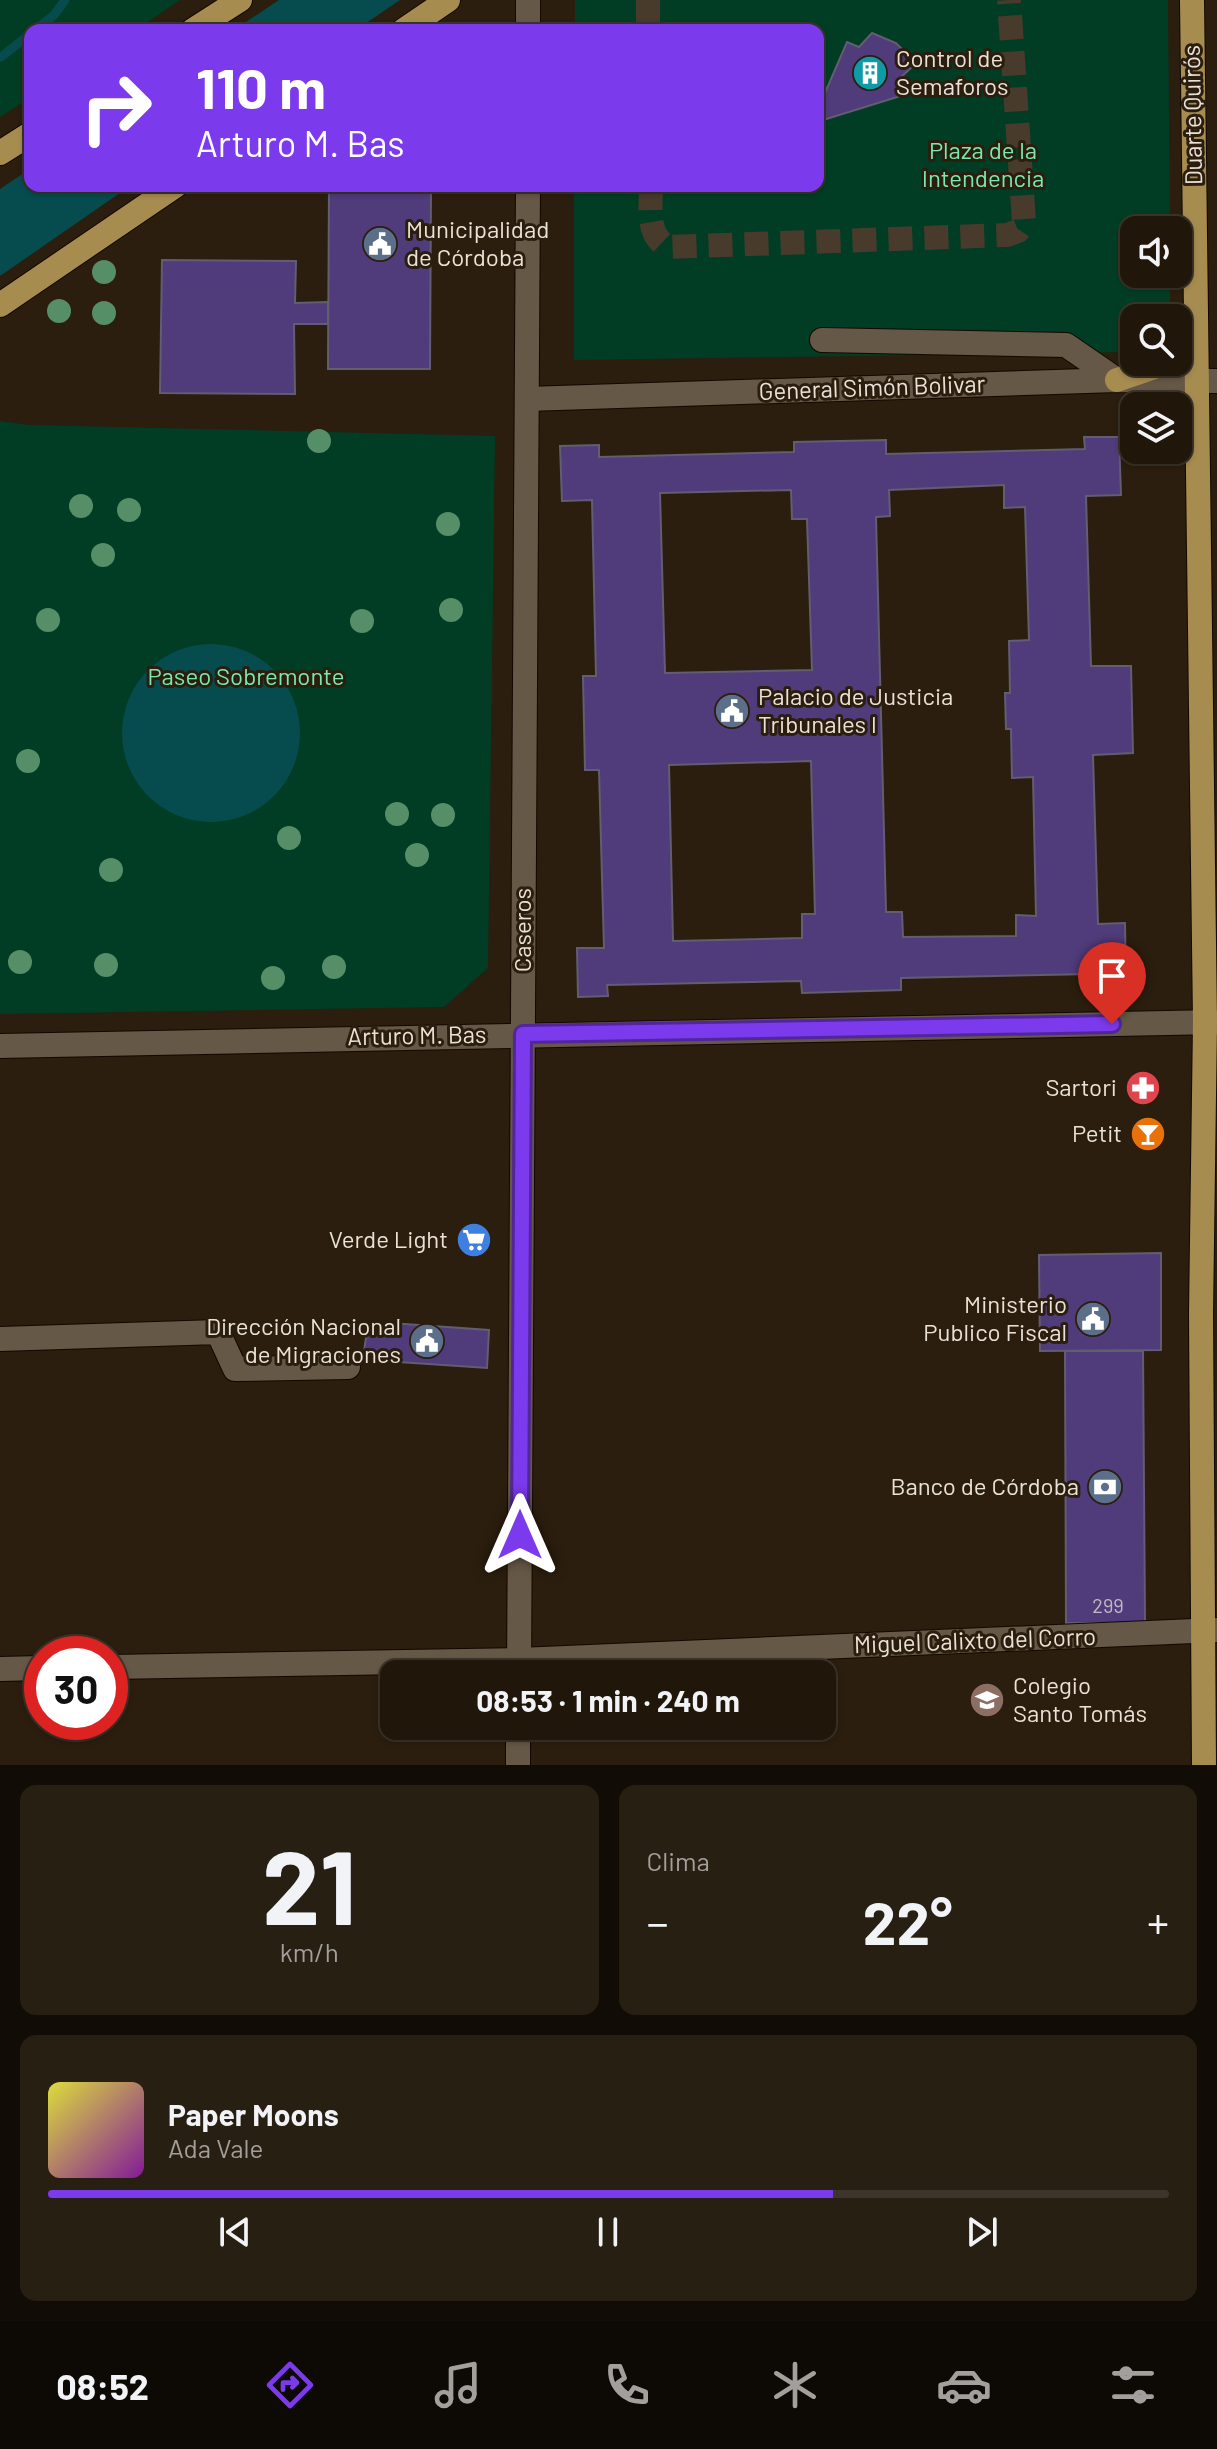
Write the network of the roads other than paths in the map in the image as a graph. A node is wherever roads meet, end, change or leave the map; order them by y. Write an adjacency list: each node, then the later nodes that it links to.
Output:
1 (240, 0): 5 (main road)
2 (448, 0): 6 (main road)
3 (528, 0): 7 (street)
4 (1192, 0): 12 (main road, Duarte Quirós)
5 (202, 24)
6 (413, 24)
7 (528, 24)
8 (24, 138): 9 (main road)
9 (0, 153)
10 (166, 192): 13 (main road)
11 (528, 192): 19 (street, Caseros)
12 (1188, 304)
13 (0, 305)
14 (822, 340): 17 (street)
15 (1192, 362): 18 (main road, Duarte Quirós)
16 (1129, 376): 17 (main road)
17 (1117, 380): 18 (street, General Simón Bolivar); 19 (street, General Simón Bolivar)
18 (1207, 381): 20 (main road, Duarte Quirós)
19 (527, 399): 21 (street, Caseros)
20 (1211, 1022): 21 (street, Arturo M. Bas); 23 (main road, Duarte Quirós)
21 (523, 1034): 22 (street, Arturo M. Bas); 27 (street, Caseros)
22 (0, 1046)
23 (1209, 1314): 26 (main road, Duarte Quirós)
24 (0, 1339): 25 (street)
25 (348, 1367)
26 (1210, 1630): 28 (street, Miguel Calixto del Corro); 35 (main road, Duarte Quirós)
27 (519, 1660)
28 (650, 1660)
29 (128, 1667): 30 (street, Miguel Calixto del Corro)
30 (380, 1667)
31 (24, 1668): 32 (street)
32 (0, 1669)
33 (518, 1740): 34 (street)
34 (518, 1765)
35 (1204, 1765)

